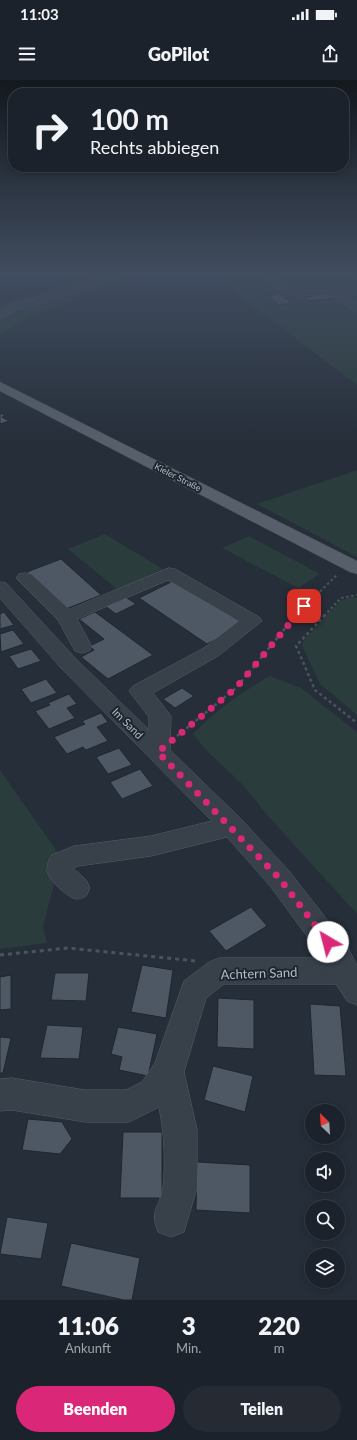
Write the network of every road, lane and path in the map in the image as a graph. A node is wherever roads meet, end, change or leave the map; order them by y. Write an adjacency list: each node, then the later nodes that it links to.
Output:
1 (0, 386): 2 (main road, Kieler Straße)
2 (354, 567): 9 (path)
3 (24, 578): 6 (street)
4 (0, 587): 9 (street, Im Sand)
5 (357, 594): 8 (path)
6 (66, 618): 7 (street); 9 (street)
7 (82, 646)
8 (357, 723)
9 (158, 752): 10 (street, Im Sand)
10 (232, 826): 11 (street); 14 (street, Im Sand)
11 (77, 888)
12 (0, 955): 13 (path)
13 (219, 971): 14 (street, Achtern Sand); 15 (street, Achtern Sand)
14 (350, 981)
15 (168, 1072): 16 (street, Achtern Sand); 17 (street, Achtern Sand)
16 (0, 1095)
17 (171, 1219)

